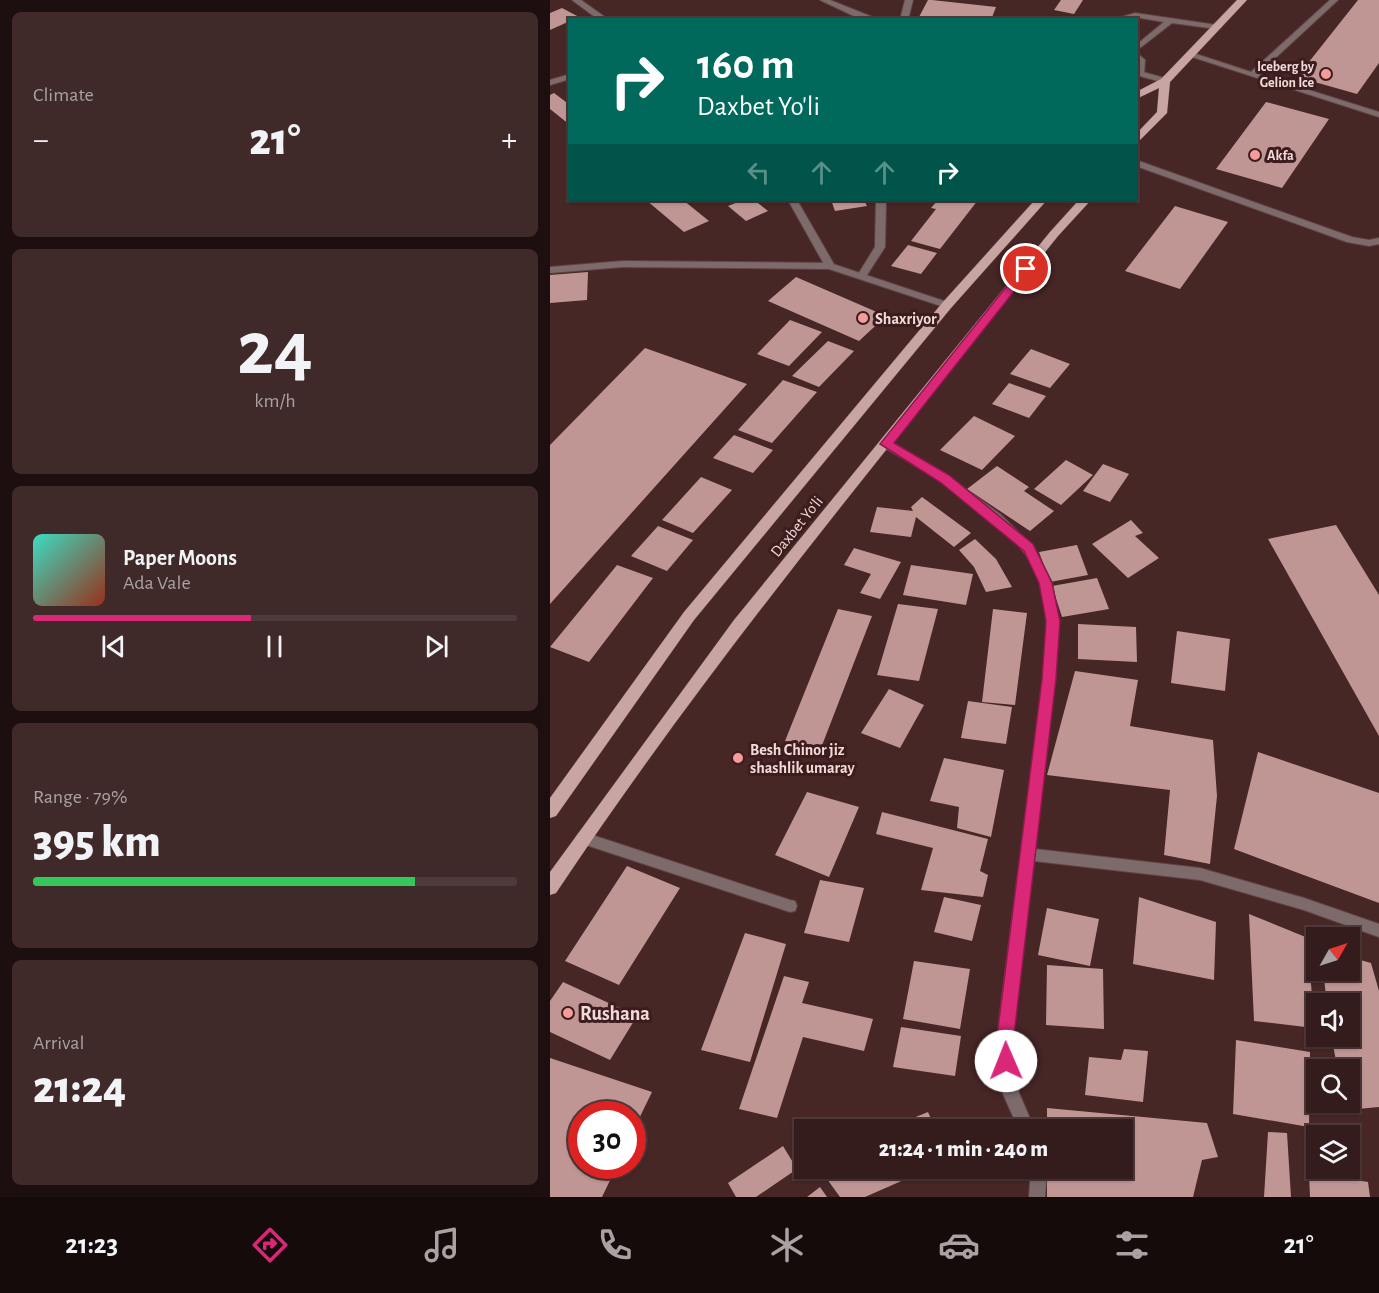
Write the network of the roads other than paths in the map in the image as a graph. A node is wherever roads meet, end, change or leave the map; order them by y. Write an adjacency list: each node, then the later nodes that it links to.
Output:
1 (577, 0): 6 (street)
2 (824, 0): 7 (street)
3 (909, 0): 8 (street)
4 (1242, 0): 11 (main road)
5 (1334, 0): 16 (street)
6 (602, 18)
7 (868, 18)
8 (904, 18)
9 (1123, 18): 10 (street)
10 (1171, 20): 11 (street); 12 (street)
11 (1217, 27): 13 (main road)
12 (1138, 47)
13 (1190, 55): 16 (street); 18 (main road)
14 (1138, 56): 15 (street)
15 (1139, 73): 18 (street)
16 (1253, 74): 21 (street)
17 (568, 77): 19 (street)
18 (1165, 81): 20 (main road); 22 (main road)
19 (550, 83)
20 (1138, 95)
21 (1377, 112)
22 (1138, 139)
23 (1138, 164): 28 (street)
24 (793, 201): 29 (street)
25 (881, 201): 31 (street)
26 (1039, 201): 32 (main road, Daxbet Yo'li)
27 (1084, 201): 33 (main road, Daxbet Yo'li)
28 (1378, 241)
29 (830, 266): 30 (street); 31 (street)
30 (550, 270)
31 (862, 276): 32 (street)
32 (947, 305): 34 (main road, Daxbet Yo'li)
33 (886, 444): 35 (main road, Daxbet Yo'li); 36 (street)
34 (550, 811)
35 (583, 838): 37 (main road, Daxbet Yo'li); 38 (street)
36 (1028, 854): 39 (street); 40 (street)
37 (550, 887)
38 (790, 906)
39 (1378, 931)
40 (1022, 1119)
41 (1038, 1179): 42 (street)
42 (1037, 1197)

